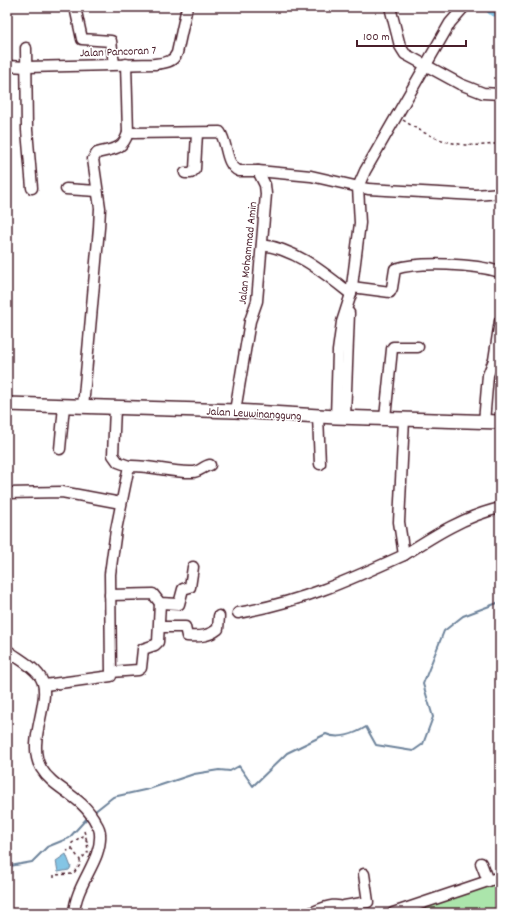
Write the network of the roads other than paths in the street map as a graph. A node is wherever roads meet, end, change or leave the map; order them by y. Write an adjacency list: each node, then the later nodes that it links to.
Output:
1 (75, 7): 6 (street)
2 (187, 7): 7 (street, Jalan Pancoran 7)
3 (390, 7): 8 (street)
4 (463, 8): 8 (street)
5 (26, 48): 10 (street)
6 (114, 64): 7 (street, Jalan Pancoran 7); 10 (street, Jalan Pancoran 7)
7 (126, 64): 12 (street)
8 (425, 64): 11 (street); 16 (street)
9 (7, 66): 10 (street, Jalan Pancoran 7)
10 (27, 67): 17 (street)
11 (500, 94)
12 (128, 133): 13 (street); 19 (street)
13 (197, 134): 14 (street); 15 (street)
14 (258, 171): 16 (street); 21 (street, Jalan Mohammad Amin)
15 (185, 173)
16 (358, 187): 20 (street); 23 (street)
17 (32, 188)
18 (66, 189): 19 (street)
19 (97, 192): 28 (street)
20 (500, 193)
21 (262, 245): 23 (street); 30 (street, Jalan Mohammad Amin)
22 (500, 272): 23 (street)
23 (350, 295): 32 (street)
24 (500, 321): 35 (street)
25 (418, 347): 33 (street)
26 (7, 404): 27 (main road, Jalan Leuwinanggung)
27 (64, 406): 28 (main road, Jalan Leuwinanggung); 37 (street)
28 (83, 407): 29 (main road, Jalan Leuwinanggung)
29 (115, 408): 30 (main road, Jalan Leuwinanggung); 40 (street)
30 (235, 411): 31 (main road, Jalan Leuwinanggung)
31 (318, 416): 32 (main road, Jalan Leuwinanggung); 38 (street)
32 (341, 417): 33 (main road, Jalan Leuwinanggung)
33 (385, 418): 34 (main road, Jalan Leuwinanggung)
34 (404, 419): 35 (main road, Jalan Leuwinanggung); 44 (street)
35 (484, 422): 36 (main road, Jalan Leuwinanggung)
36 (500, 422)
37 (60, 449)
38 (320, 464)
39 (210, 465): 40 (street)
40 (129, 466): 42 (street)
41 (7, 493): 42 (street)
42 (121, 503): 46 (street)
43 (500, 508): 44 (street)
44 (404, 555): 48 (street)
45 (193, 567): 47 (street)
46 (110, 595): 47 (street); 52 (street)
47 (160, 603): 50 (street)
48 (238, 613)
49 (220, 616): 50 (street)
50 (160, 627): 52 (street)
51 (7, 650): 53 (street)
52 (111, 672): 53 (street)
53 (45, 685): 59 (street)
54 (480, 863): 57 (street)
55 (364, 874): 58 (street)
56 (500, 877): 57 (street)
57 (488, 882): 61 (street)
58 (347, 910): 60 (street)
59 (74, 913)
60 (311, 913)
61 (393, 913)

